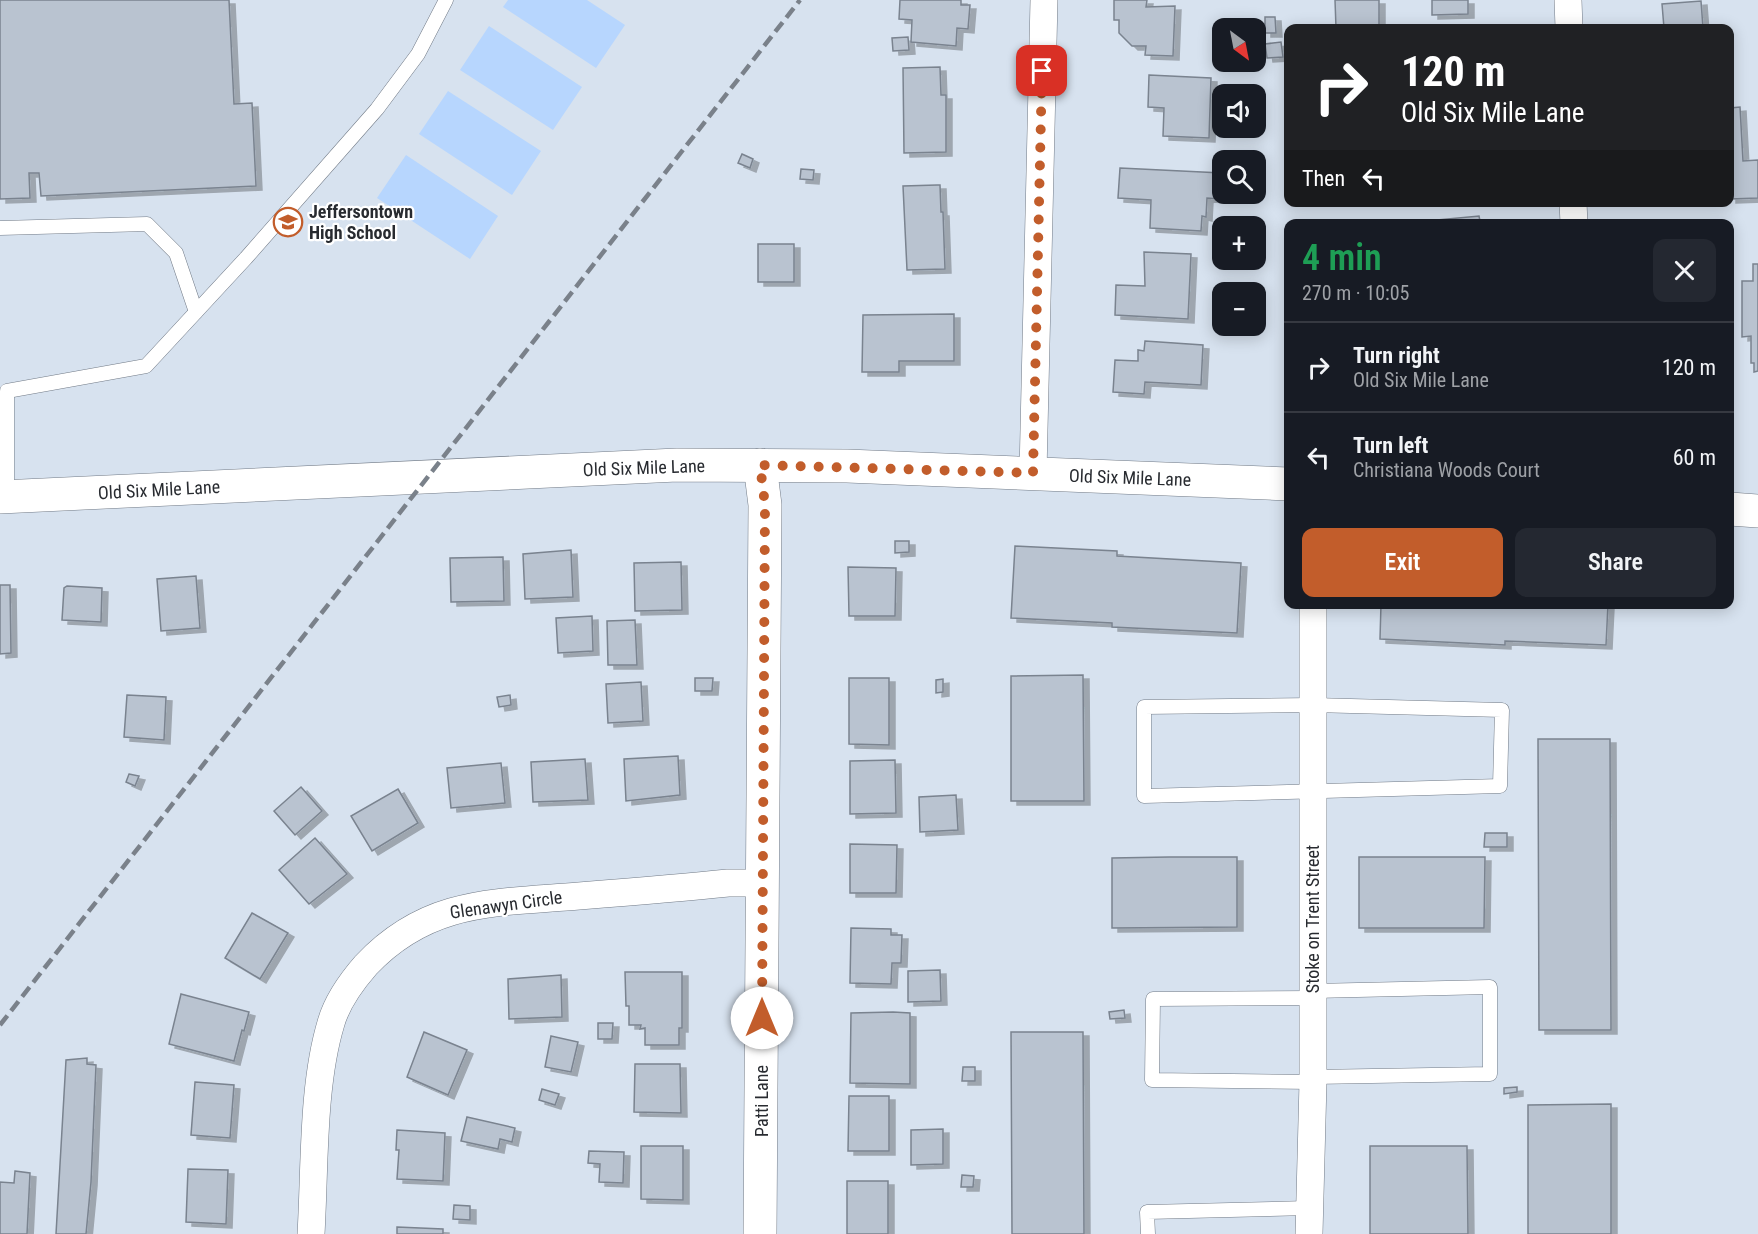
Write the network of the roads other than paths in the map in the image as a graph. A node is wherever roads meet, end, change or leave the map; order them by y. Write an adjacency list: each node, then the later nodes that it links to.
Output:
1 (446, 0): 6 (lane)
2 (1044, 0): 9 (street)
3 (1568, 0): 4 (street)
4 (1569, 24)
5 (0, 228): 6 (lane)
6 (196, 312): 7 (lane)
7 (3, 391): 11 (lane)
8 (760, 465): 9 (street, Old Six Mile Lane); 11 (street, Old Six Mile Lane); 17 (street, Patti Lane)
9 (1033, 473): 10 (street, Old Six Mile Lane)
10 (1284, 484)
11 (4, 497)
12 (1734, 509): 13 (street)
13 (1758, 511)
14 (1313, 609): 15 (street, Stoke on Trent Street)
15 (1313, 705): 16 (street, Stoke on Trent Street); 16 (lane); 16 (lane)
16 (1313, 792): 18 (street, Stoke on Trent Street)
17 (763, 883): 21 (street, Glenawyn Circle); 22 (street, Patti Lane)
18 (1313, 994): 19 (street, Stoke on Trent Street); 19 (lane); 19 (lane)
19 (1313, 1079): 20 (street, Stoke on Trent Street)
20 (1309, 1221): 23 (lane)
21 (311, 1234)
22 (760, 1234)
23 (1148, 1234)

